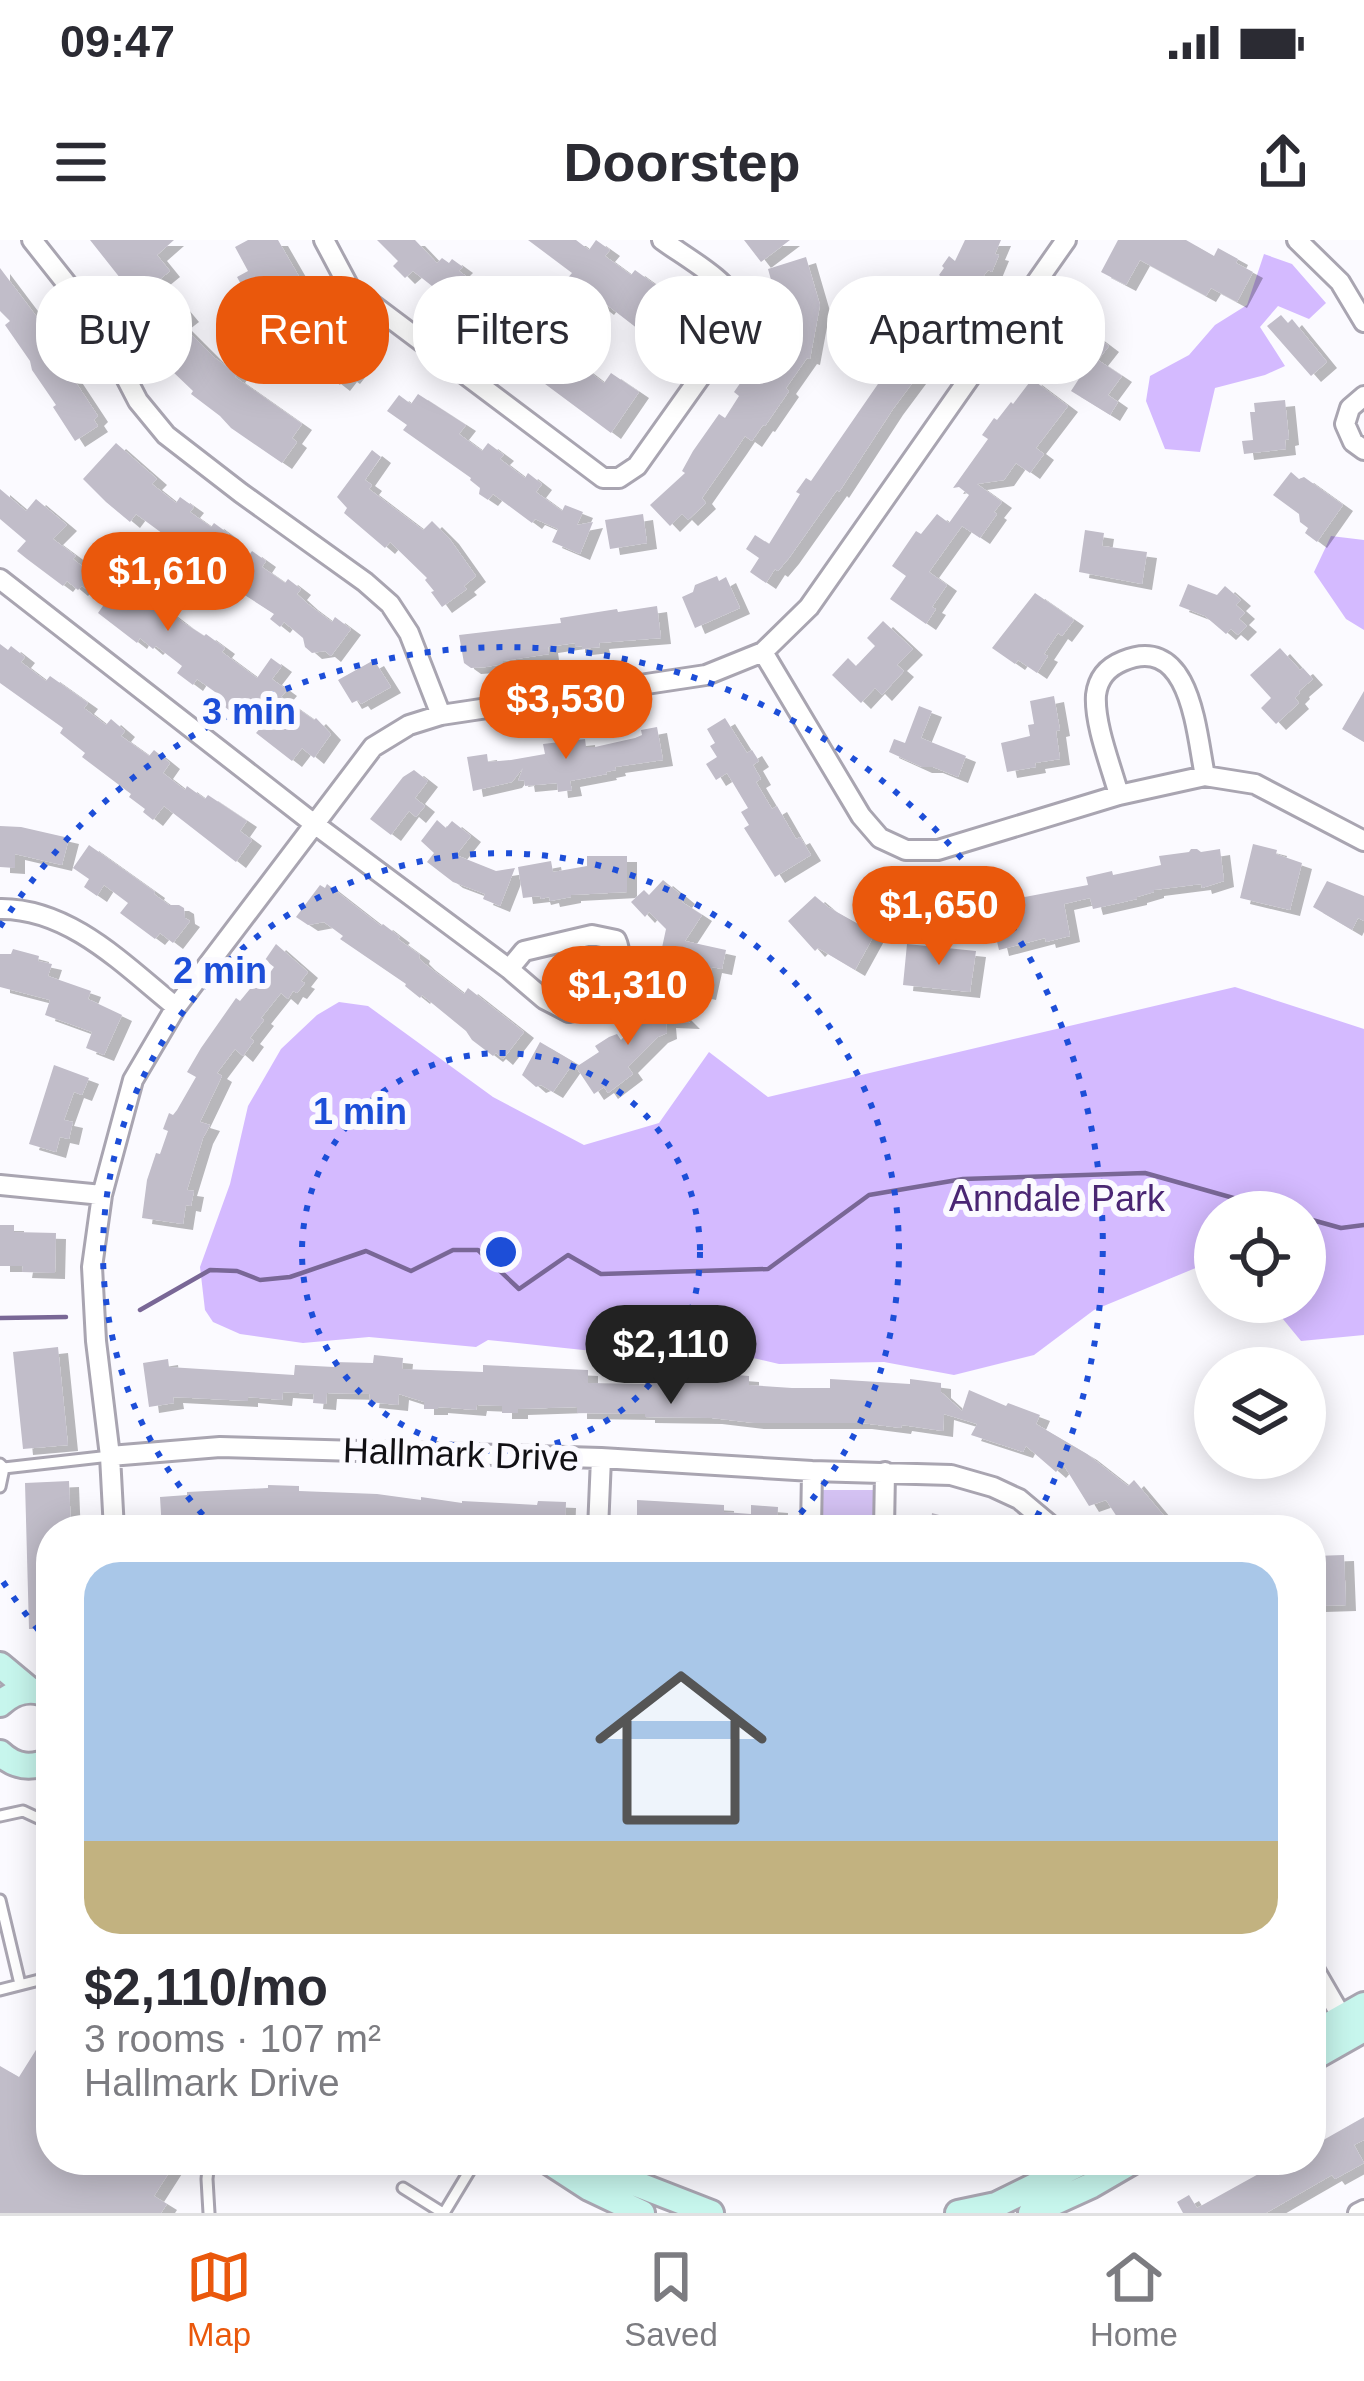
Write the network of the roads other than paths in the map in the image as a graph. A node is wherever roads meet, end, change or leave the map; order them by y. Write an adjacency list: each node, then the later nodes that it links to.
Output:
1 (32, 240): 11 (street)
2 (324, 240): 3 (street)
3 (662, 240)
4 (1066, 240): 10 (street)
5 (1297, 240): 6 (street)
6 (1364, 322)
7 (1364, 396): 8 (street)
8 (1364, 450)
9 (0, 579): 14 (street)
10 (763, 652): 11 (street); 13 (street)
11 (441, 715): 14 (street)
12 (1204, 776): 13 (street); 13 (street); 15 (street)
13 (1119, 795)
14 (313, 824): 17 (street); 18 (street)
15 (1364, 841)
16 (0, 909): 18 (street)
17 (509, 970): 17 (street)
18 (176, 1007): 20 (street)
19 (0, 1185): 20 (street)
20 (102, 1195): 21 (street)
21 (110, 1456): 22 (street, Hallmark Drive); 23 (lane); 27 (street)
22 (601, 1458): 24 (street, Hallmark Drive); 28 (street)
23 (2, 1466): 26 (lane)
24 (812, 1471): 25 (street, Hallmark Drive); 29 (street)
25 (885, 1472): 30 (street); 31 (street, Hallmark Drive)
26 (0, 1487)
27 (113, 1515)
28 (599, 1515)
29 (811, 1515)
30 (884, 1515)
31 (1038, 1515)
32 (0, 1665): 33 (street)
33 (36, 1687)
34 (36, 1692): 35 (street)
35 (0, 1704)
36 (0, 1816): 37 (lane)
37 (36, 1817)
38 (0, 1903): 41 (lane)
39 (36, 1981): 41 (lane)
40 (1326, 1983): 43 (street)
41 (20, 1984): 42 (lane)
42 (0, 1990)
43 (1356, 2022): 44 (street); 45 (street)
44 (1326, 2031)
45 (1326, 2047)
46 (207, 2175): 55 (lane)
47 (467, 2175): 56 (lane)
48 (569, 2175): 57 (street)
49 (610, 2175): 53 (street)
50 (1060, 2175): 54 (street)
51 (1110, 2175): 60 (street)
52 (403, 2188): 56 (lane)
53 (674, 2207): 58 (street)
54 (997, 2209): 59 (street)
55 (209, 2213)
56 (444, 2213)
57 (642, 2213)
58 (711, 2213)
59 (958, 2213)
60 (1030, 2213)

